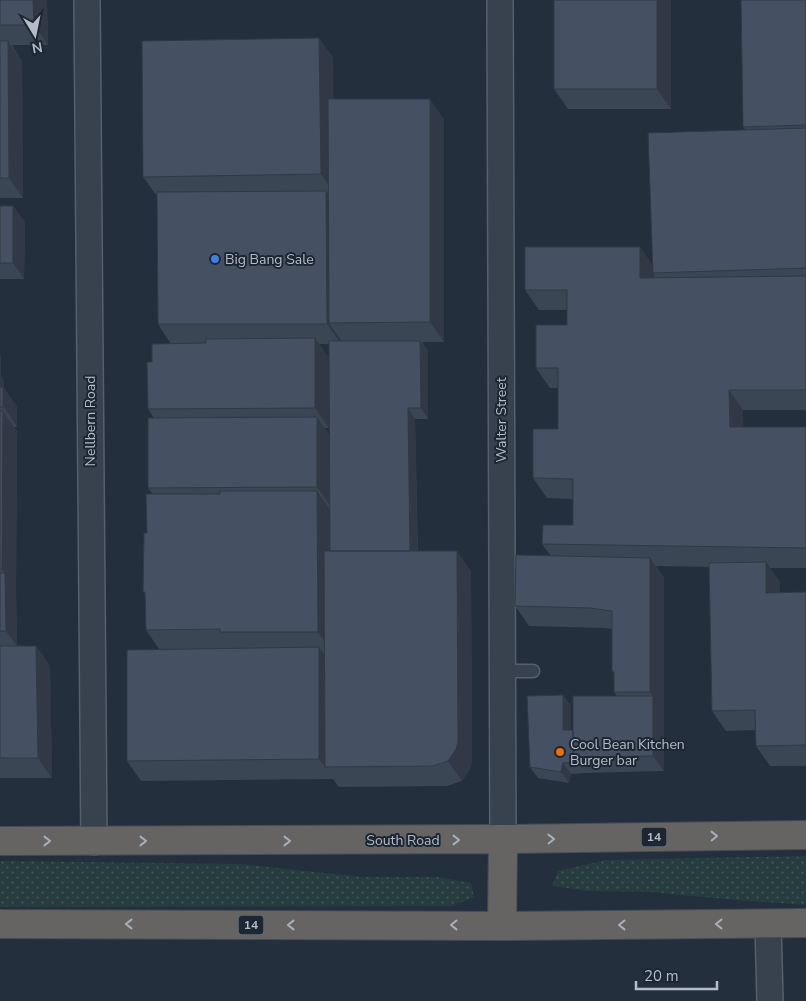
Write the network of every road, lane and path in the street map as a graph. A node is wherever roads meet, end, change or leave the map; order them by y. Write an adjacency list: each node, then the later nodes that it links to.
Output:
1 (87, 0): 8 (street, Nellbern Road)
2 (500, 0): 3 (street, Walter Street)
3 (502, 670): 4 (lane); 6 (street, Walter Street)
4 (534, 670)
5 (806, 835): 6 (highway, South Road / 14, one-way to 5)
6 (502, 839): 8 (highway, South Road / 14, one-way to 6); 12 (highway)
7 (0, 841): 8 (highway, South Road / 14, one-way to 8)
8 (94, 842)
9 (0, 924): 12 (highway, 14, one-way to 9)
10 (768, 924): 11 (highway, 14); 12 (highway, 14, one-way to 12); 13 (street)
11 (806, 924)
12 (502, 926)
13 (770, 1001)

